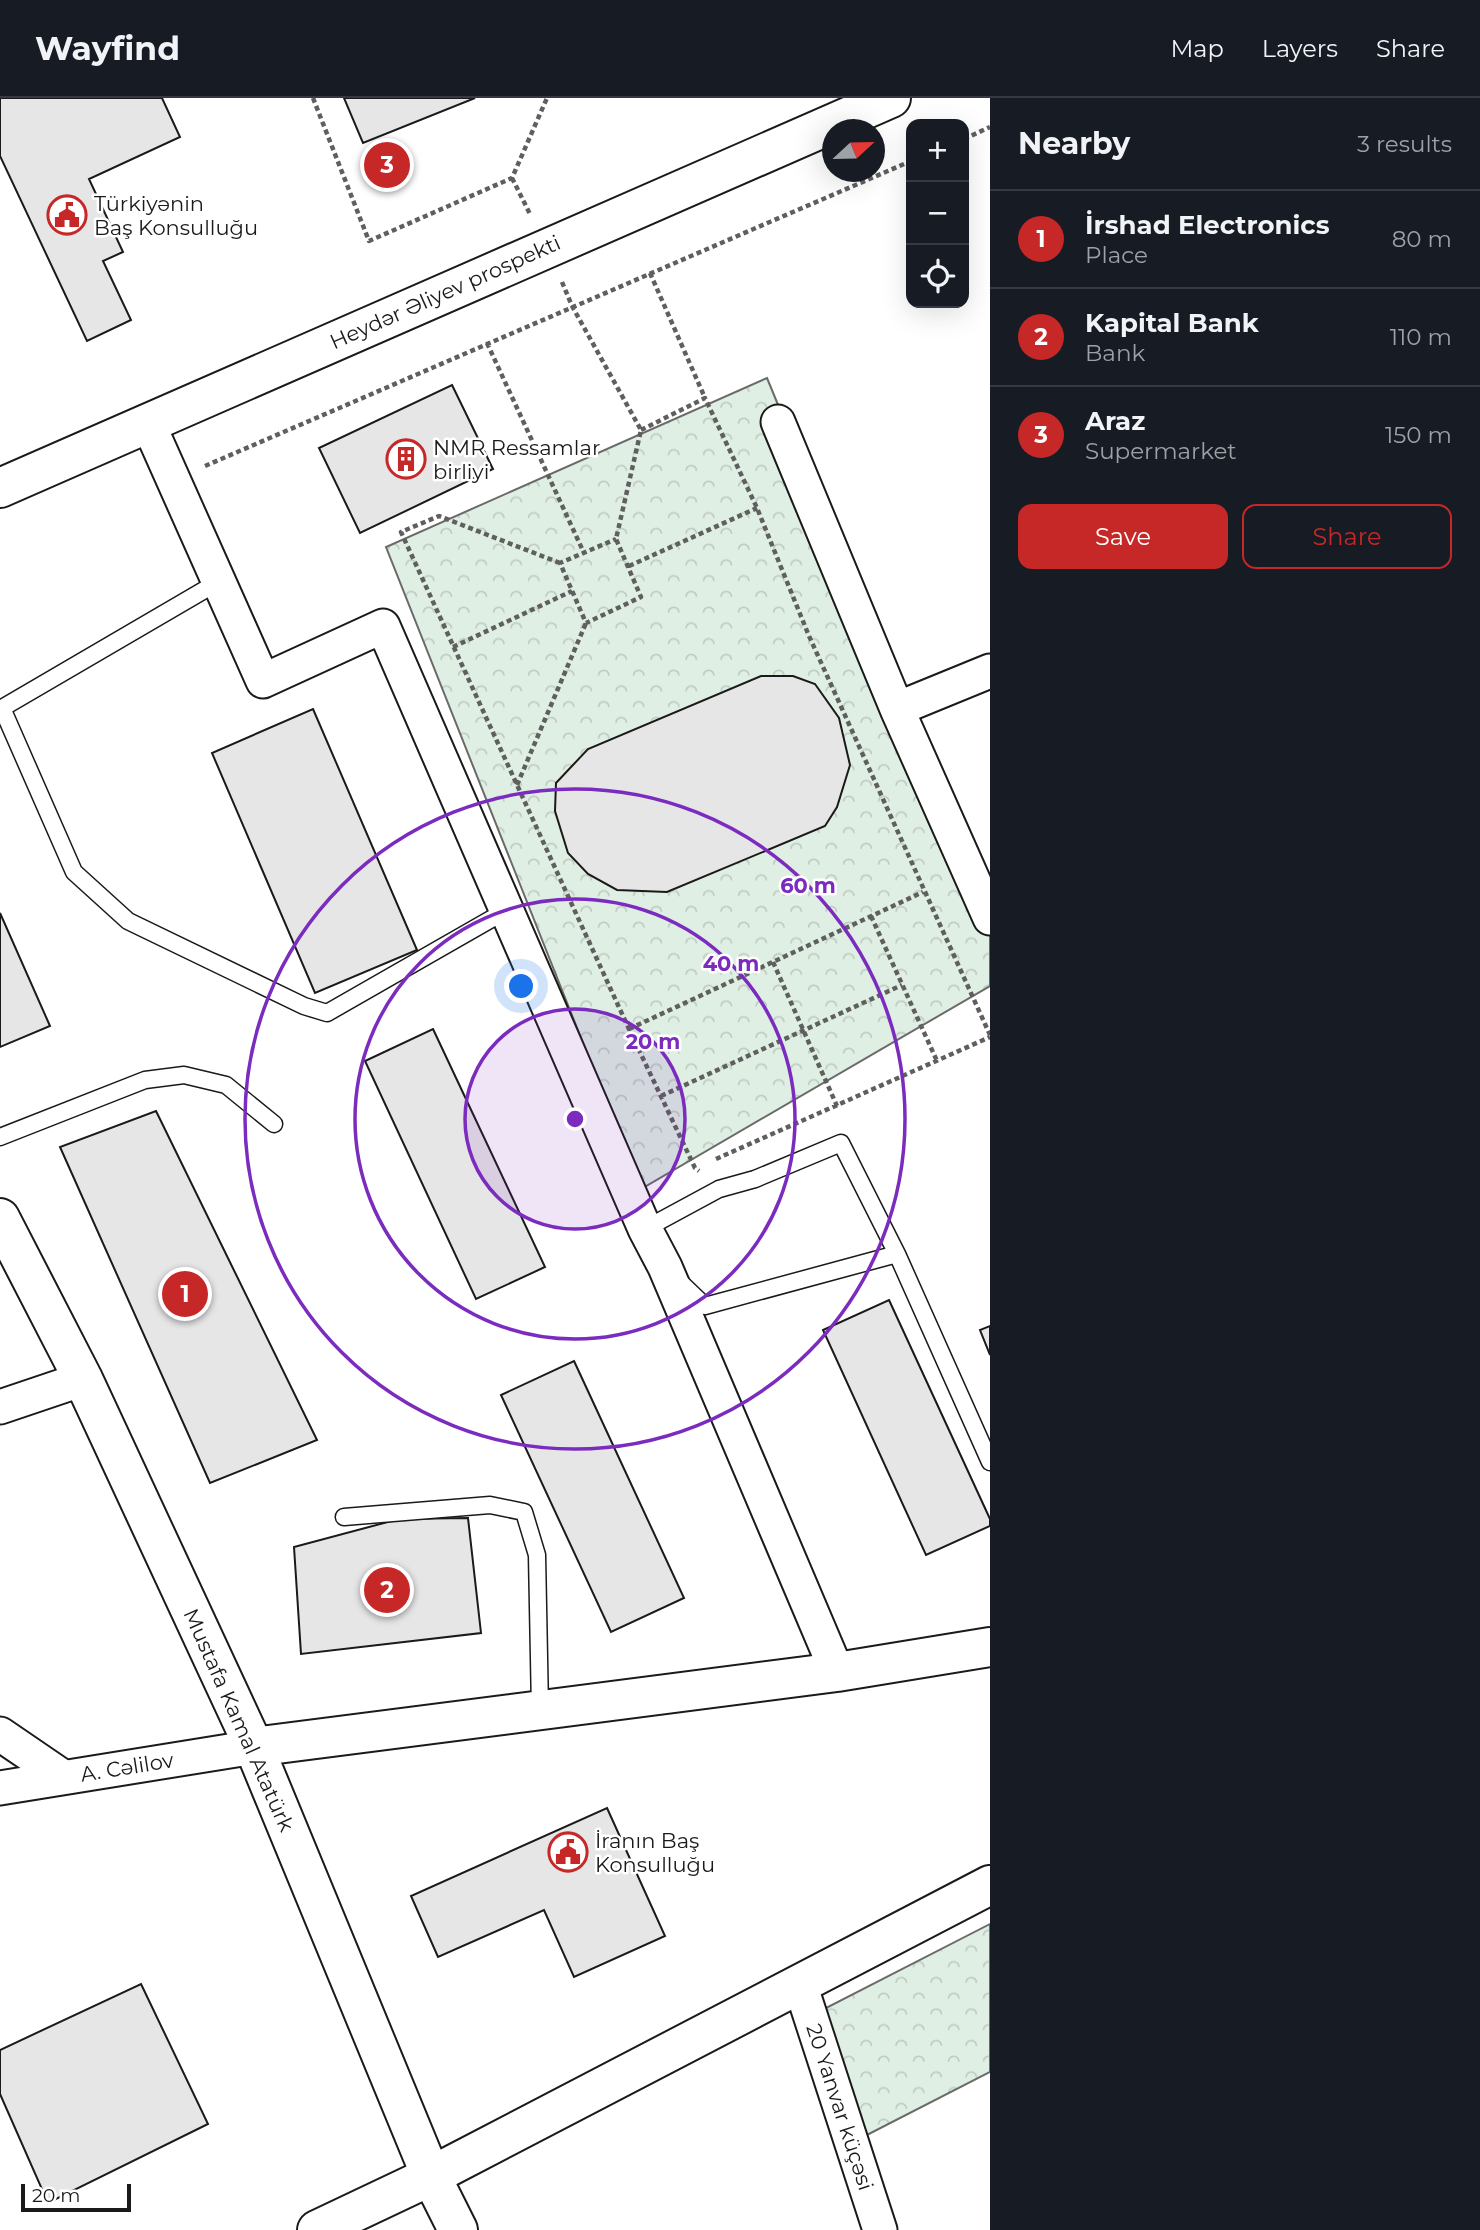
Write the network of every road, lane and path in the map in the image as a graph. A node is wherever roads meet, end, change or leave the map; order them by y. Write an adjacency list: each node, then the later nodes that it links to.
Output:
1 (313, 98): 2 (path)
2 (547, 98)
3 (891, 98): 7 (main road, Heydər Əliyev prospekti)
4 (990, 127): 5 (path)
5 (969, 137)
6 (906, 163): 8 (path)
7 (547, 248): 9 (path); 13 (main road, Heydər Əliyev prospekti)
8 (650, 273): 9 (path); 11 (path)
9 (572, 306): 10 (path); 14 (path)
10 (487, 344): 15 (path); 19 (path)
11 (705, 398): 14 (path); 17 (path)
12 (778, 422): 27 (street)
13 (148, 423): 15 (street); 16 (main road, Heydər Əliyev prospekti)
14 (641, 430): 18 (path)
15 (173, 480): 22 (street)
16 (0, 488)
17 (757, 508): 21 (path); 29 (path)
18 (616, 539): 19 (path); 21 (path)
19 (584, 553): 20 (path)
20 (560, 563): 23 (path); 25 (path)
21 (629, 566): 24 (path)
22 (219, 582): 30 (street); 30 (lane)
23 (572, 591): 24 (path); 25 (path)
24 (586, 624): 28 (path)
25 (453, 647): 28 (path)
26 (990, 671): 27 (street)
27 (897, 709): 32 (street)
28 (517, 785): 35 (path)
29 (923, 892): 31 (path); 37 (path)
30 (507, 910): 46 (street)
31 (871, 916): 33 (path); 34 (path)
32 (990, 918)
33 (773, 962): 35 (path); 36 (path)
34 (902, 985): 36 (path); 38 (path)
35 (629, 1029): 39 (path)
36 (804, 1030): 39 (path); 40 (path)
37 (990, 1036): 38 (path)
38 (937, 1060): 40 (path)
39 (661, 1096): 43 (path)
40 (837, 1106): 43 (path)
41 (274, 1124): 42 (lane)
42 (0, 1137)
43 (695, 1168): 44 (path)
44 (719, 1189): 46 (lane); 47 (lane)
45 (0, 1218): 49 (main road, Mustafa Kamal Atatürk)
46 (645, 1229): 48 (street)
47 (897, 1254): 48 (lane); 51 (lane)
48 (664, 1267): 54 (street)
49 (83, 1379): 50 (street); 57 (main road, Mustafa Kamal Atatürk)
50 (0, 1407)
51 (990, 1462)
52 (344, 1517): 55 (lane)
53 (990, 1647): 54 (main road)
54 (837, 1672): 55 (main road)
55 (540, 1709): 57 (main road)
56 (0, 1734): 58 (street)
57 (254, 1748): 58 (street, A. Cəlilov); 62 (main road, Mustafa Kamal Atatürk)
58 (63, 1777): 59 (street, A. Cəlilov)
59 (0, 1788)
60 (990, 1885): 61 (main road)
61 (800, 1984): 62 (main road); 65 (street, 20 Yanvar küçəsi)
62 (431, 2176): 63 (main road); 64 (main road, Mustafa Kamal Atatürk)
63 (317, 2230)
64 (458, 2230)
65 (880, 2230)

